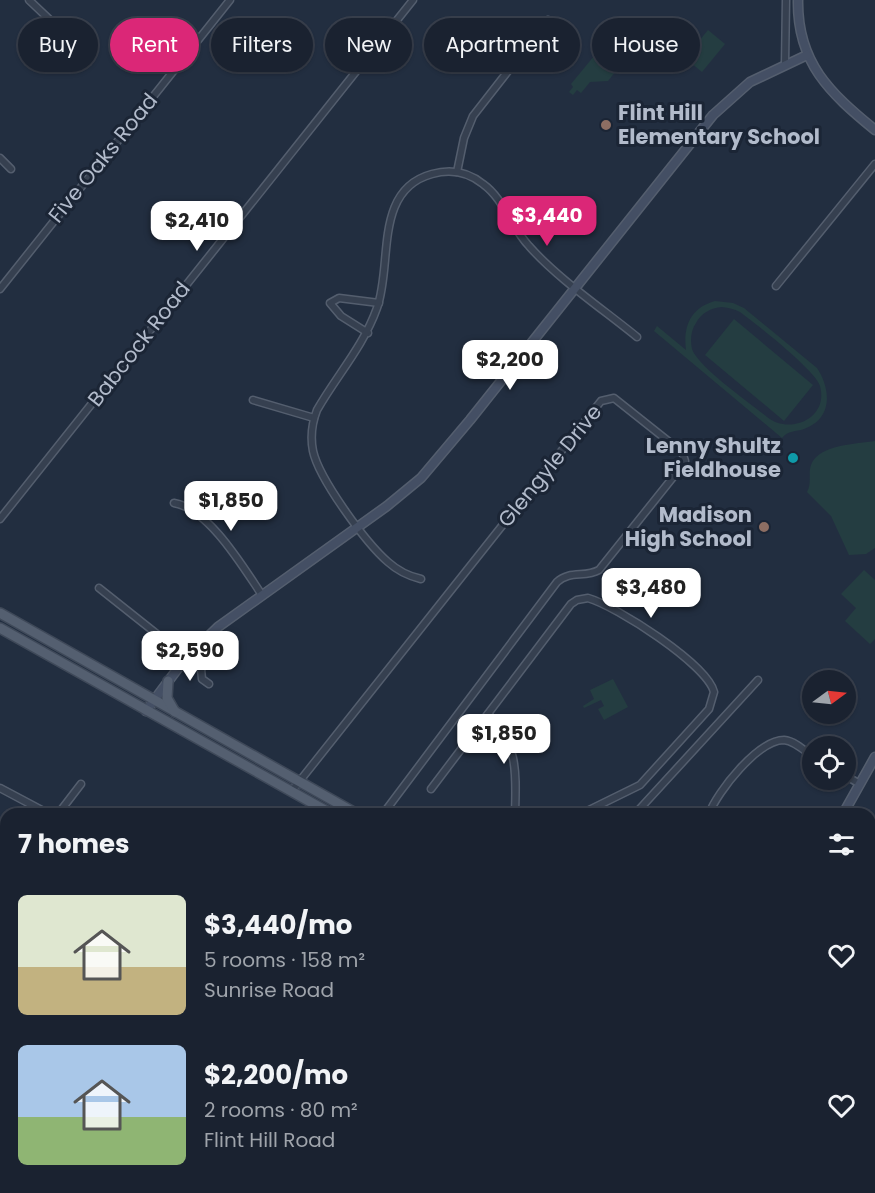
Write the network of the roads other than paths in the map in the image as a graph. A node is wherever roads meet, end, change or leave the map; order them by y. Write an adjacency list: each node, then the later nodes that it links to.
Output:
1 (29, 0): 6 (street)
2 (230, 0): 17 (street, Five Oaks Road)
3 (413, 0): 24 (street, Babcock Road)
4 (786, 0): 8 (street)
5 (798, 0): 7 (street)
6 (48, 18)
7 (807, 56): 8 (street); 10 (street)
8 (784, 65): 16 (street)
9 (507, 72): 14 (street)
10 (875, 130)
11 (0, 158): 13 (street)
12 (875, 164): 15 (street)
13 (11, 169)
14 (457, 172): 16 (street); 18 (street)
15 (776, 286)
16 (576, 287): 20 (street); 25 (street)
17 (0, 289)
18 (379, 303): 19 (street); 19 (street)
19 (368, 333): 22 (street)
20 (637, 337)
21 (253, 400): 22 (street)
22 (314, 418): 25 (street)
23 (174, 503): 28 (street)
24 (0, 519)
25 (359, 526): 26 (street); 28 (street)
26 (421, 579)
27 (99, 588): 32 (street)
28 (262, 595): 32 (street)
29 (0, 614): 37 (main road)
30 (0, 628): 38 (main road)
31 (222, 642): 33 (street)
32 (185, 659): 33 (street); 35 (street)
33 (201, 669): 36 (street)
34 (758, 680): 57 (street)
35 (168, 681): 37 (street); 39 (main road)
36 (209, 684)
37 (153, 700): 38 (street); 39 (main road)
38 (146, 711): 49 (main road)
39 (177, 714): 43 (main road)
40 (488, 714): 48 (street); 55 (street); 56 (street)
41 (802, 749): 58 (street)
42 (875, 757): 46 (street)
43 (298, 782): 49 (street, Glengyle Drive); 53 (main road); 54 (street, Glengyle Drive)
44 (856, 782): 46 (street)
45 (81, 784): 51 (street)
46 (860, 784): 59 (street)
47 (0, 788): 50 (street)
48 (431, 789)
49 (291, 792): 52 (main road)
50 (38, 808)
51 (63, 808)
52 (321, 808)
53 (346, 808)
54 (388, 808)
55 (515, 808)
56 (593, 808)
57 (641, 808)
58 (712, 808)
59 (846, 808)

